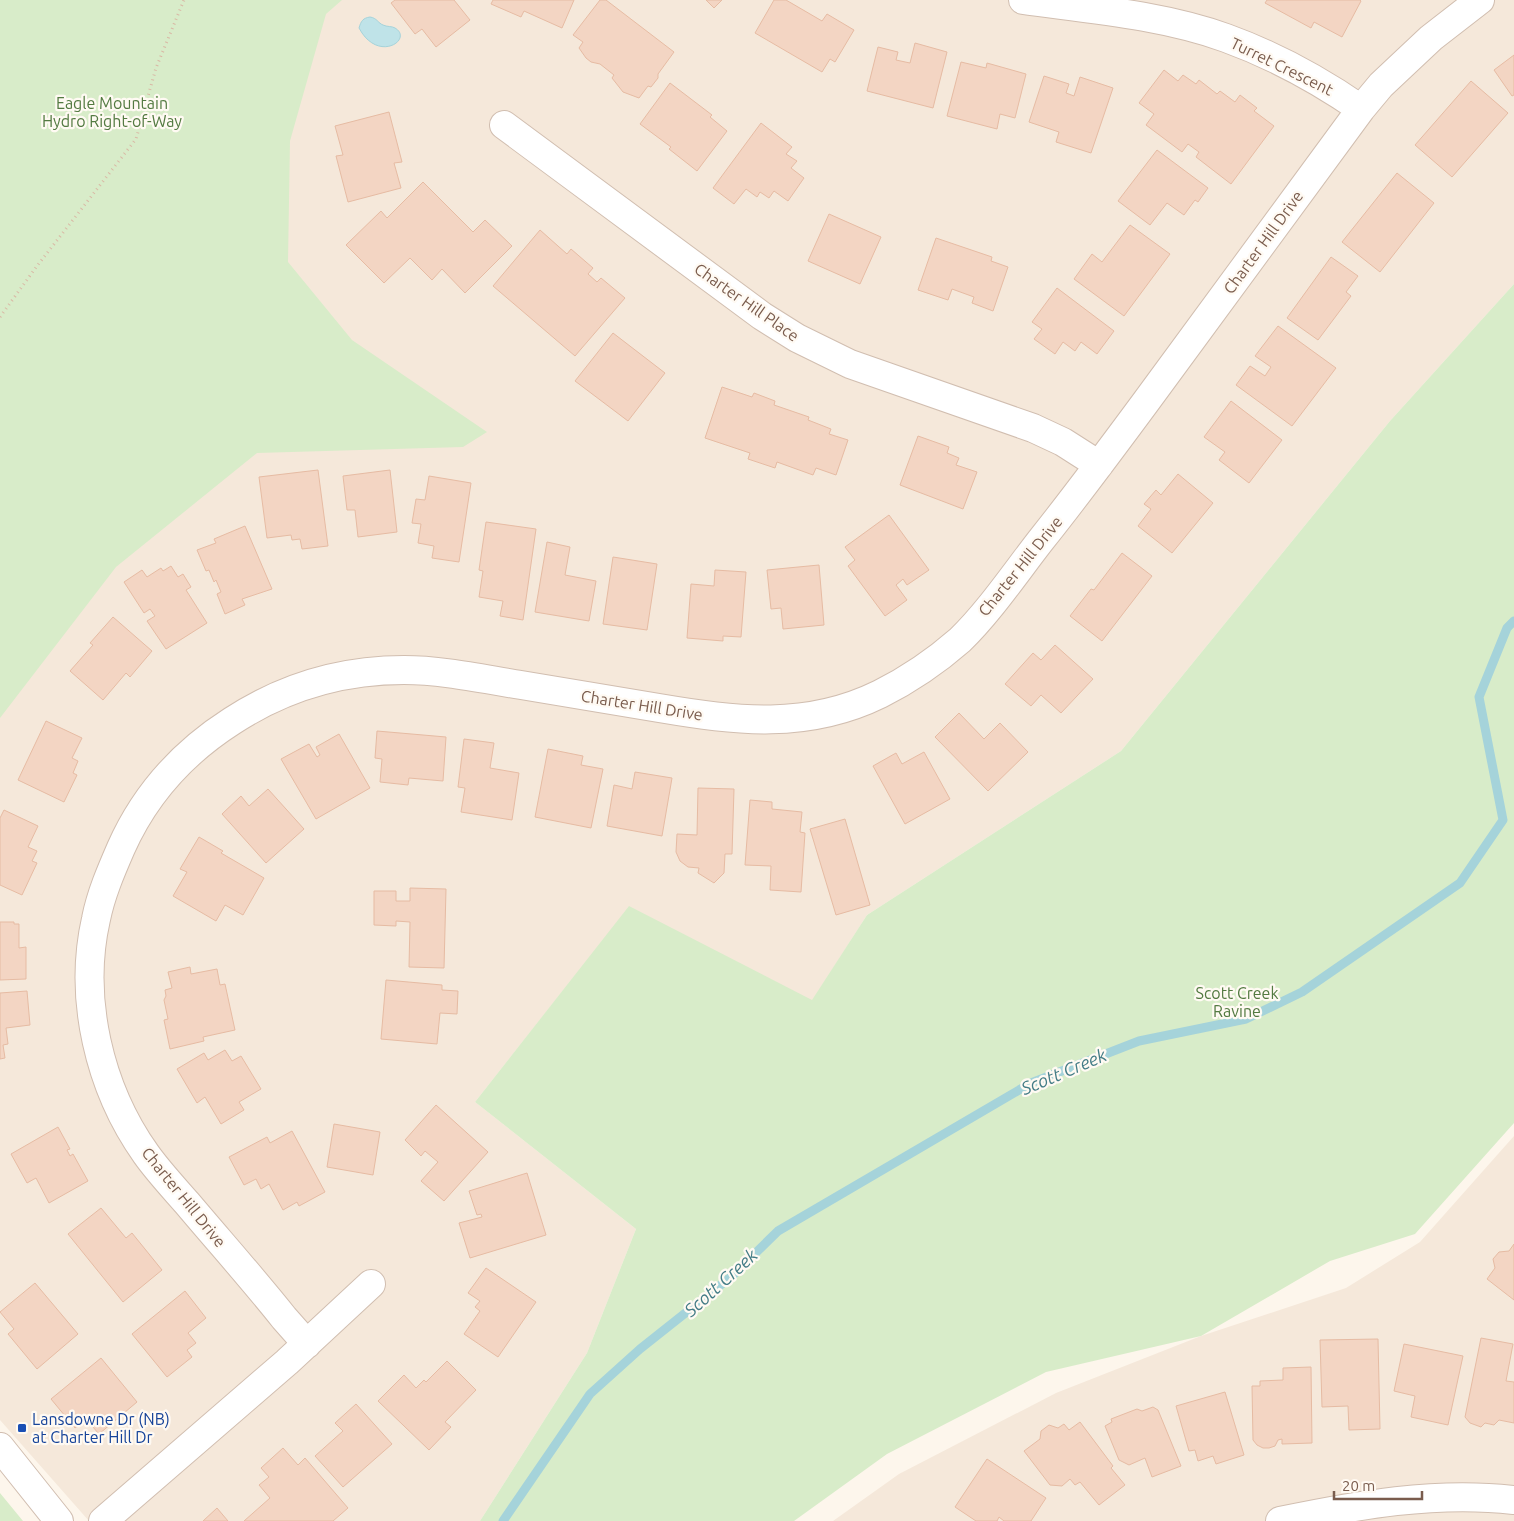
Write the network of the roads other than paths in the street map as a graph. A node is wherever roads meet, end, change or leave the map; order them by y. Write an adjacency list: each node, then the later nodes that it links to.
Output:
1 (1022, 0): 3 (street, Turret Crescent)
2 (1480, 0): 3 (street, Charter Hill Drive)
3 (1361, 109): 5 (street, Charter Hill Drive)
4 (504, 125): 5 (street, Charter Hill Place)
5 (1099, 465): 7 (street, Charter Hill Drive)
6 (371, 1284): 7 (street)
7 (307, 1344): 11 (street)
8 (0, 1447): 10 (street)
9 (1514, 1500): 12 (street)
10 (59, 1521)
11 (103, 1521)
12 (1280, 1521)

